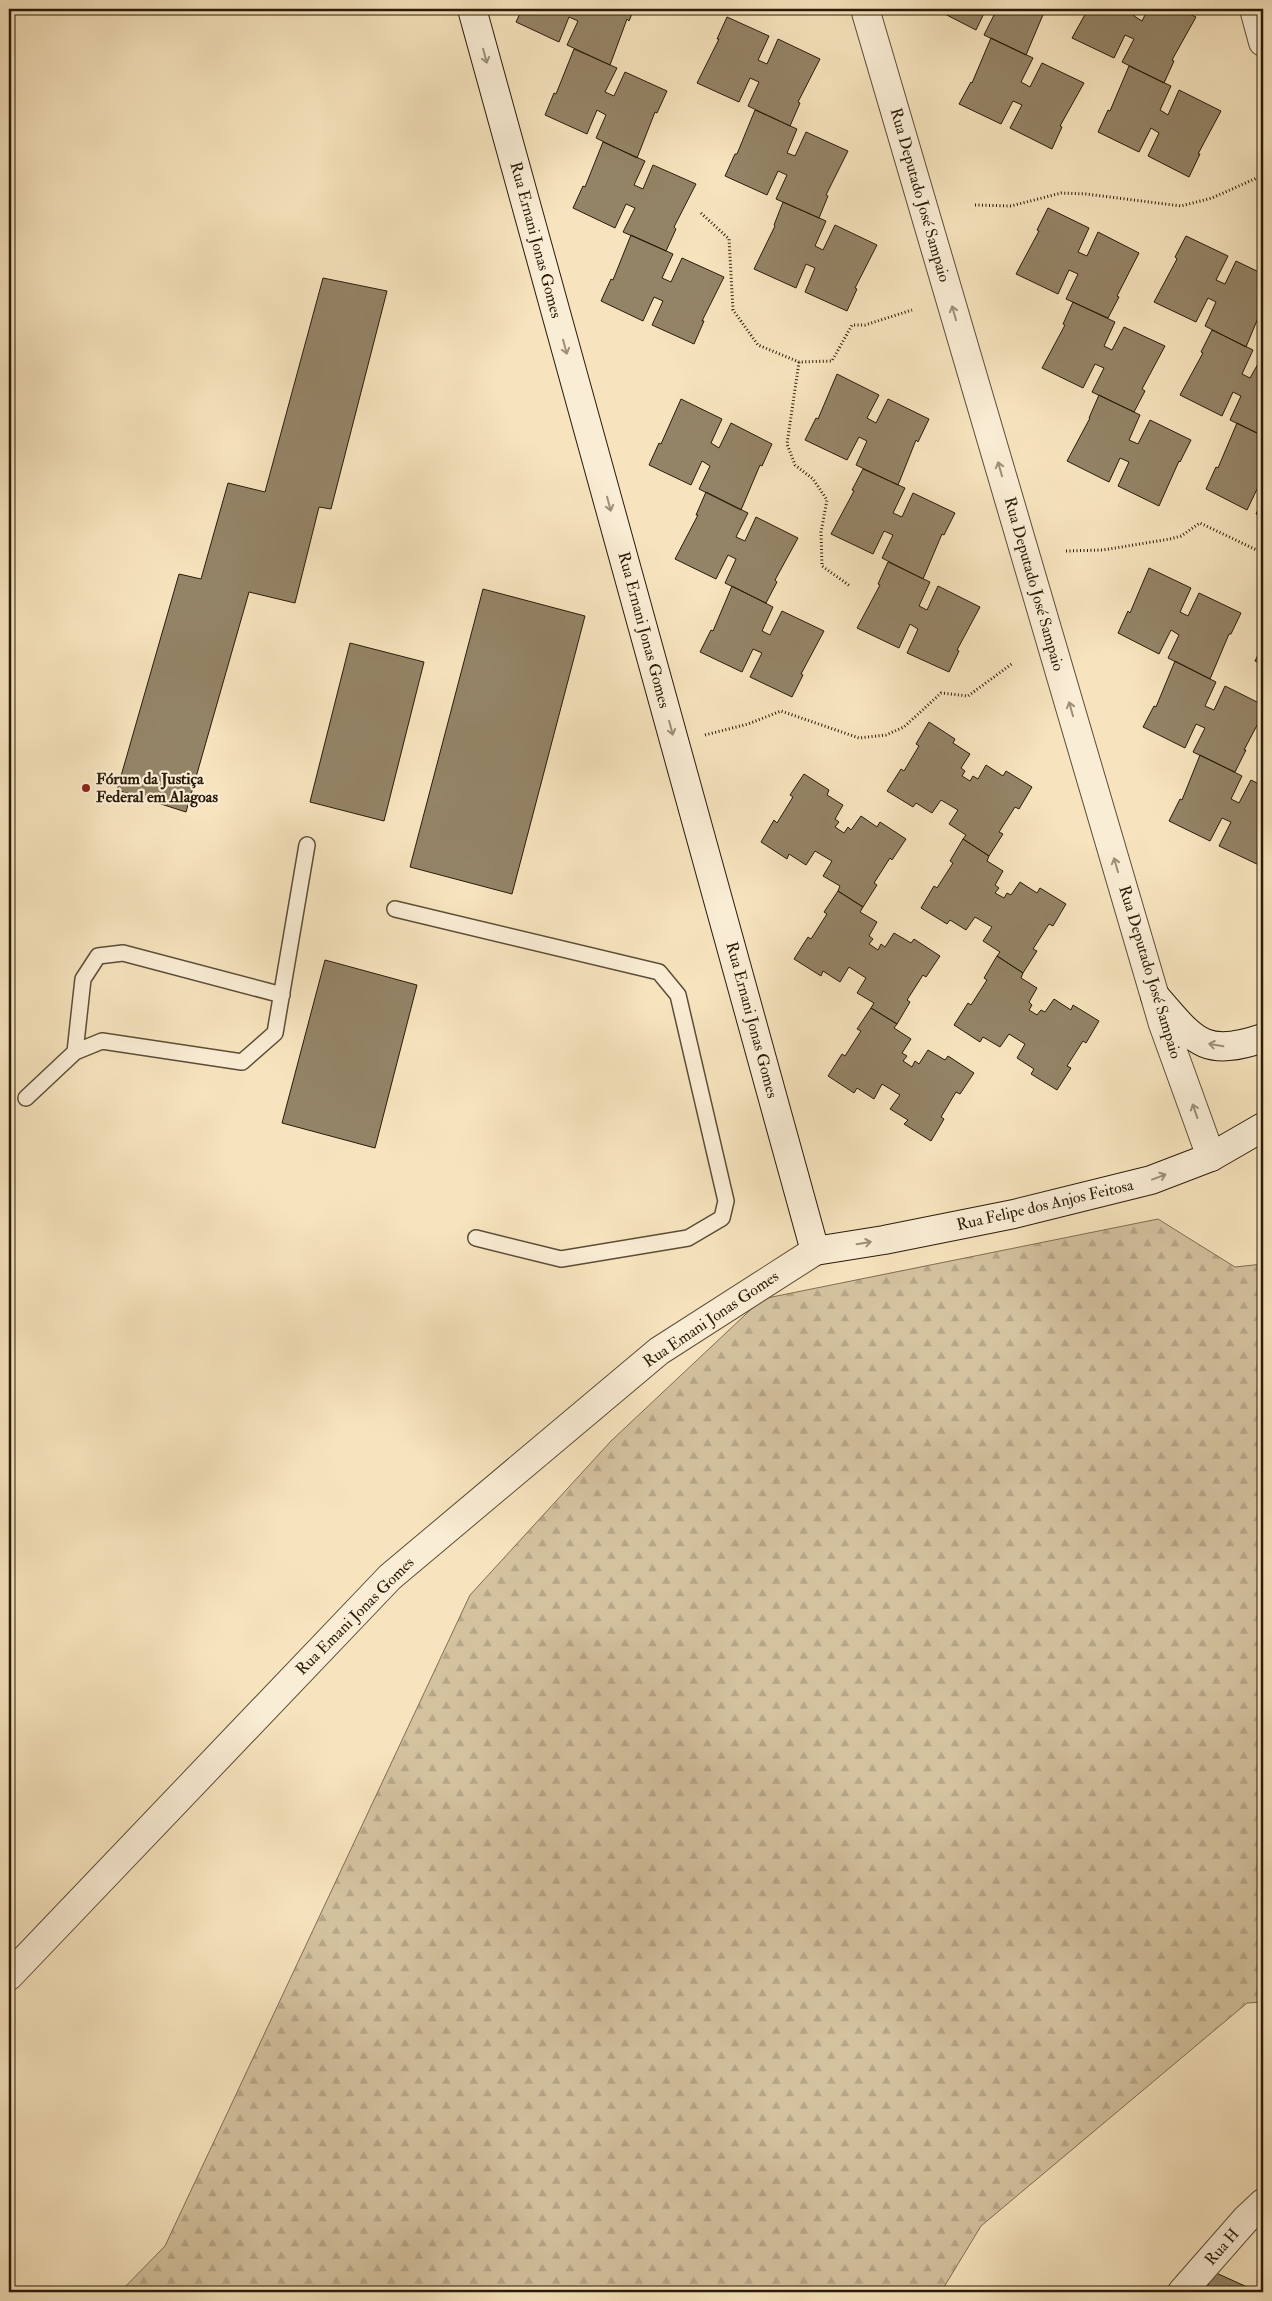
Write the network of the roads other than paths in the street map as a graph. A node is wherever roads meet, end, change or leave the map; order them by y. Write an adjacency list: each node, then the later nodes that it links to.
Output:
1 (472, 9): 15 (street, Rua Ernani Jonas Gomes, one-way to 15)
2 (865, 9): 8 (street, Rua Deputado José Sampaio, one-way to 2)
3 (1254, 9): 4 (street)
4 (1263, 42)
5 (306, 845): 7 (lane)
6 (395, 909): 14 (lane)
7 (282, 995): 10 (lane); 10 (lane)
8 (1155, 996): 9 (street, one-way to 8); 13 (street, Rua Deputado José Sampaio, one-way to 8)
9 (1263, 1038)
10 (76, 1052): 11 (lane)
11 (26, 1098)
12 (1263, 1127): 13 (street, Rua Felipe dos Anjos Feitosa)
13 (1211, 1157): 15 (street, Rua Felipe dos Anjos Feitosa, one-way to 13)
14 (476, 1238)
15 (816, 1251): 16 (street, Rua Emani Jonas Gomes)
16 (9, 1976)
17 (1263, 2203): 18 (street, Rua H)
18 (1182, 2292)

